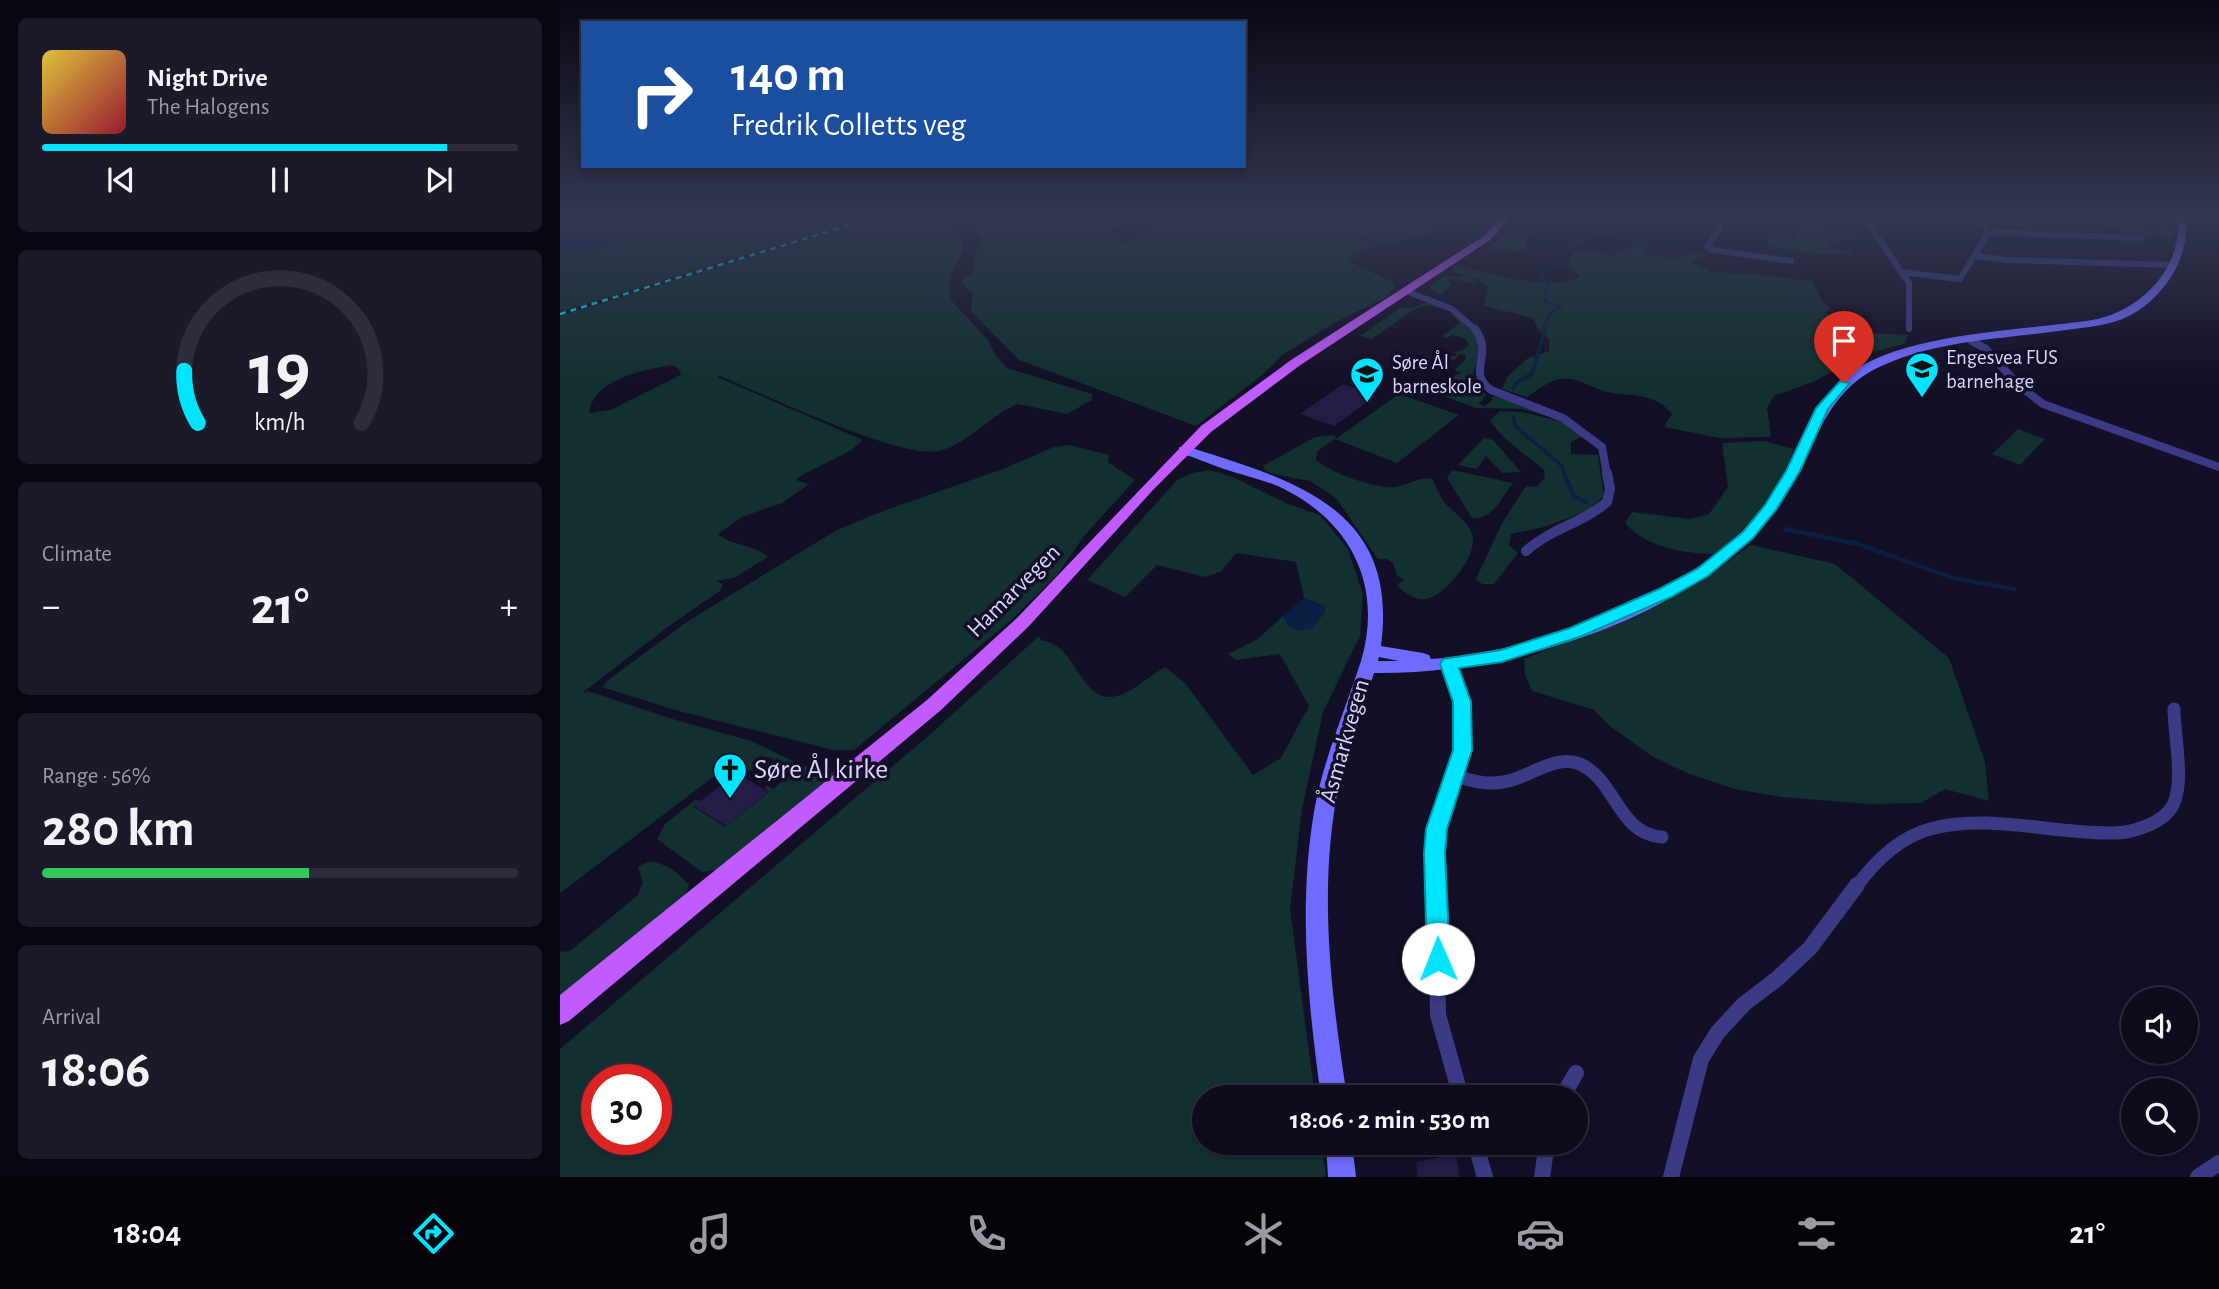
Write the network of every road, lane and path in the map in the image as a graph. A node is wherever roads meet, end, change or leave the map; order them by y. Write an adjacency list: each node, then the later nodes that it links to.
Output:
1 (1439, 270): 5 (main road, Hamarvegen)
2 (1964, 270): 4 (street)
3 (2169, 270): 7 (street)
4 (1902, 272): 6 (street)
5 (1405, 292): 8 (main road, Hamarvegen); 10 (street)
6 (1909, 329)
7 (1972, 341): 9 (street); 12 (street)
8 (1180, 455): 11 (street, Åsmarkvegen); 16 (main road, Hamarvegen)
9 (2219, 467)
10 (1526, 551)
11 (1369, 659): 12 (street); 18 (street, Åsmarkvegen)
12 (1449, 664): 14 (street)
13 (2174, 709): 28 (street)
14 (1455, 776): 15 (street); 19 (street)
15 (1662, 837)
16 (560, 1012)
17 (1576, 1073): 20 (street)
18 (1332, 1085)
19 (1458, 1085)
20 (1569, 1085)
21 (1340, 1155): 25 (street)
22 (1479, 1155): 26 (street)
23 (1545, 1155): 27 (street)
24 (2219, 1163): 29 (street)
25 (1342, 1177)
26 (1485, 1177)
27 (1542, 1177)
28 (1671, 1177)
29 (2198, 1177)

